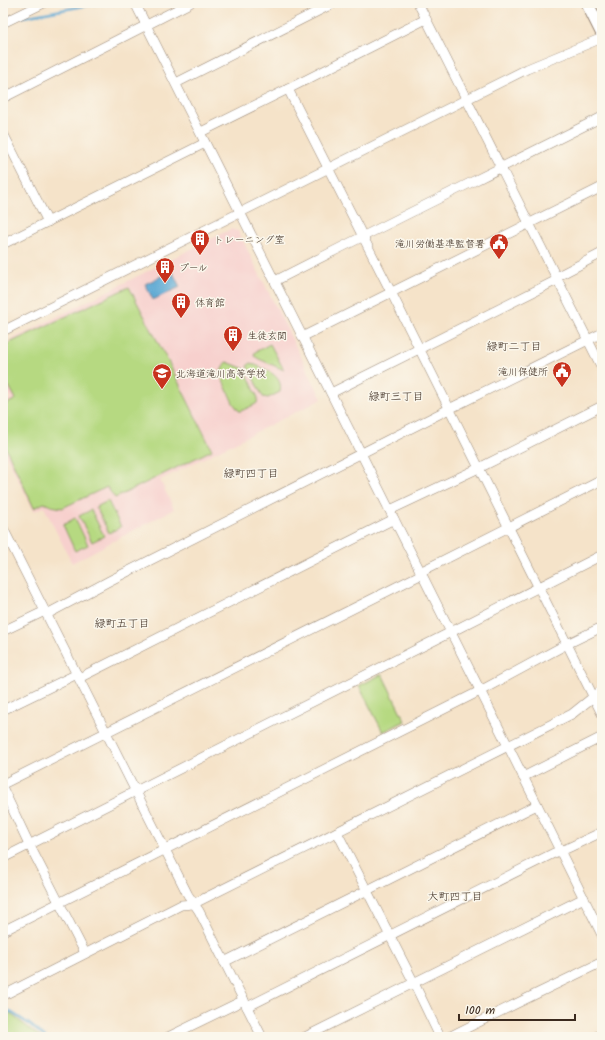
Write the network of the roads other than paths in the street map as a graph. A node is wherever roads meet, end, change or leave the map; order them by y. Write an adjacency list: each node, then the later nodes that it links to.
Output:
1 (44, 3): 8 (street)
2 (135, 3): 9 (street)
3 (190, 3): 9 (street)
4 (334, 3): 12 (street)
5 (418, 3): 7 (street)
6 (587, 3): 10 (highway)
7 (426, 19): 13 (street); 15 (street)
8 (3, 23)
9 (146, 25): 12 (street); 14 (street)
10 (602, 33)
11 (602, 38): 15 (street)
12 (176, 82): 17 (street)
13 (288, 89): 17 (street); 20 (street)
14 (3, 98)
15 (467, 99): 20 (street); 21 (street)
16 (602, 117): 21 (street)
17 (200, 132): 19 (street)
18 (3, 133): 24 (street)
19 (205, 143): 23 (street); 24 (street)
20 (329, 168): 23 (street); 26 (street)
21 (501, 168): 25 (street); 26 (street)
22 (602, 187): 25 (street)
23 (241, 213): 30 (street); 32 (street)
24 (48, 222): 27 (street)
25 (529, 224): 29 (street); 31 (street)
26 (363, 236): 30 (street); 31 (street)
27 (3, 244)
28 (602, 253): 29 (street)
29 (556, 278): 35 (street); 36 (street)
30 (275, 281): 34 (street)
31 (391, 292): 34 (street); 36 (street)
32 (3, 331)
33 (602, 333): 35 (street)
34 (302, 336): 38 (street)
35 (588, 340): 37 (street); 40 (street)
36 (420, 349): 38 (street); 40 (street)
37 (602, 368)
38 (331, 393): 41 (street)
39 (602, 406): 42 (street)
40 (449, 409): 41 (street); 42 (street)
41 (361, 454): 44 (street); 51 (street)
42 (479, 468): 44 (street); 46 (street)
43 (602, 480): 46 (street)
44 (390, 510): 45 (street)
45 (394, 519): 49 (street); 56 (street)
46 (508, 527): 49 (street); 50 (street)
47 (4, 533): 51 (street)
48 (602, 555): 50 (street)
49 (421, 573): 54 (street); 62 (street)
50 (539, 586): 54 (street); 55 (street)
51 (46, 612): 53 (street); 56 (street)
52 (602, 627): 55 (street)
53 (3, 632)
54 (451, 632): 58 (street); 68 (street)
55 (567, 644): 58 (street); 59 (street)
56 (78, 676): 60 (street); 62 (street)
57 (602, 690): 59 (street)
58 (480, 691): 64 (street); 73 (street)
59 (594, 697): 61 (street); 64 (street)
60 (3, 710)
61 (602, 714)
62 (106, 732): 66 (street); 68 (street)
63 (602, 737): 65 (street)
64 (508, 746): 65 (street); 70 (street)
65 (523, 776): 69 (street)
66 (3, 784)
67 (3, 789): 72 (street)
68 (135, 791): 72 (street); 73 (street)
69 (537, 805): 74 (street); 76 (street)
70 (338, 832): 76 (street); 79 (street)
71 (602, 832): 74 (street)
72 (29, 844): 75 (street); 78 (street)
73 (165, 850): 78 (street); 79 (street)
74 (560, 850): 77 (street); 82 (street)
75 (3, 858)
76 (367, 891): 82 (street); 84 (street)
77 (584, 898): 81 (street); 86 (street)
78 (59, 902): 80 (street); 83 (street)
79 (193, 904): 83 (street); 84 (street)
80 (3, 931)
81 (601, 931)
82 (390, 936): 86 (street); 88 (street)
83 (85, 953): 87 (street)
84 (224, 962): 88 (street)
85 (602, 962): 94 (street)
86 (414, 983): 92 (street); 93 (street)
87 (3, 988)
88 (245, 1003): 90 (street); 91 (street)
89 (602, 1034): 95 (street)
90 (168, 1037)
91 (262, 1037)
92 (305, 1037)
93 (440, 1037)
94 (449, 1037)
95 (596, 1037)

